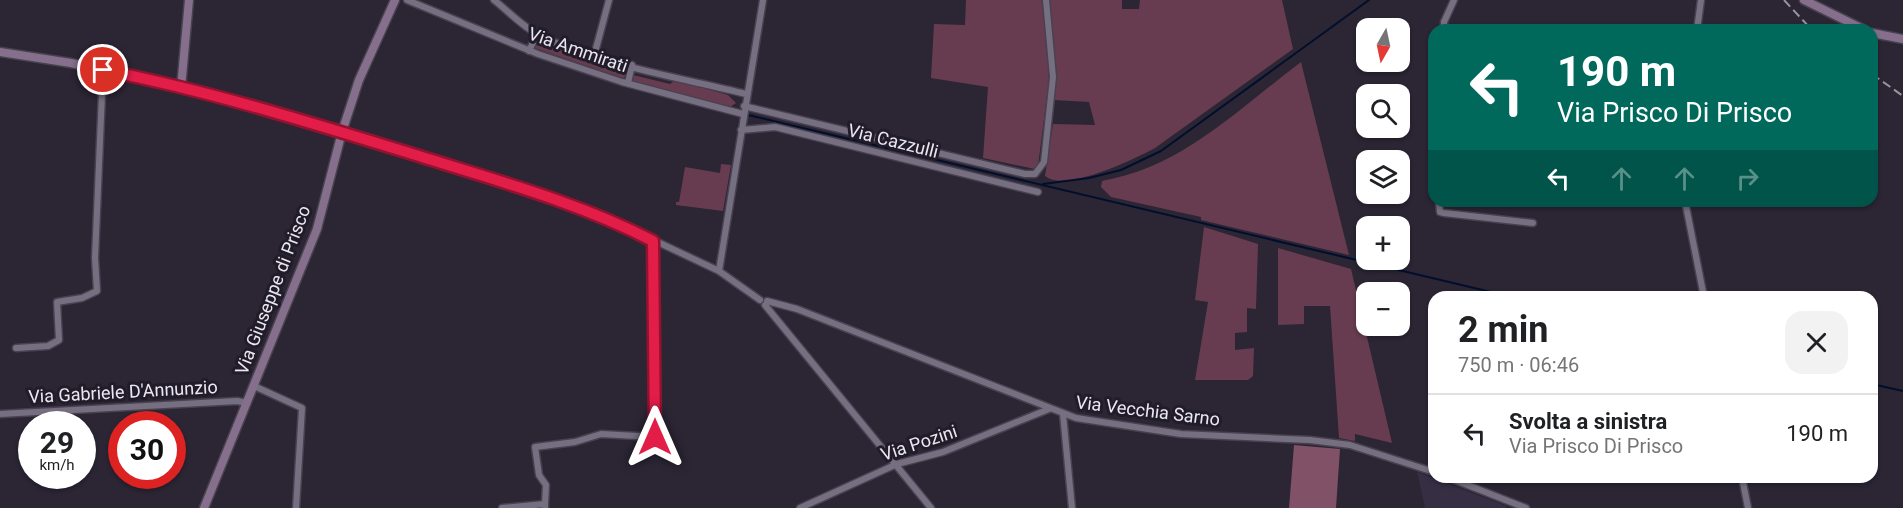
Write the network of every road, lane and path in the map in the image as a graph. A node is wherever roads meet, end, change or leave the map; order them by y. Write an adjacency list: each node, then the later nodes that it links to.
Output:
1 (189, 0): 23 (main road)
2 (395, 0): 28 (main road, Via Giuseppe di Prisco)
3 (407, 0): 17 (street, Via Ammirati)
4 (494, 0): 14 (street, Via Ammirati)
5 (609, 0): 19 (street)
6 (763, 0): 24 (street)
7 (1046, 0): 25 (street)
8 (1454, 0): 11 (street)
9 (1701, 0): 12 (street)
10 (1804, 0): 13 (main road)
11 (1444, 24)
12 (1698, 24)
13 (1854, 24)
14 (537, 34): 17 (street); 19 (street, Via Ammirati)
15 (1878, 34): 16 (main road)
16 (1903, 39)
17 (529, 51): 22 (street, Via Ammirati)
18 (0, 52): 21 (main road)
19 (594, 56): 20 (street, Via Ammirati)
20 (632, 66): 22 (street); 24 (street, Via Ammirati)
21 (103, 70): 23 (main road); 37 (street)
22 (628, 83): 26 (street, Via Ammirati)
23 (181, 88): 28 (street)
24 (746, 94): 25 (street)
25 (744, 106): 26 (street)
26 (743, 114): 27 (street)
27 (741, 130): 29 (street, Via Cazzulli); 34 (street)
28 (342, 132): 33 (street); 38 (main road, Via Giuseppe di Prisco)
29 (1038, 192)
30 (1440, 207): 32 (street)
31 (1686, 207): 35 (street)
32 (1533, 223)
33 (653, 241): 34 (street); 47 (street)
34 (719, 271): 36 (street)
35 (1703, 291)
36 (764, 302): 40 (street, Via Vecchia Sarno); 43 (street)
37 (16, 348)
38 (254, 386): 39 (main road, Via Giuseppe di Prisco); 49 (street)
39 (247, 403): 41 (street, Via Gabriele D'Annunzio); 48 (main road, Via Giuseppe di Prisco)
40 (1049, 409): 42 (street, Via Vecchia Sarno); 43 (street, Via Pozini)
41 (0, 414)
42 (1063, 414): 44 (street, Via Vecchia Sarno); 53 (street)
43 (897, 464): 51 (street, Via Pozini); 52 (street)
44 (1428, 470)
45 (1462, 483): 54 (street)
46 (1743, 483): 55 (street)
47 (545, 506): 50 (street)
48 (204, 508)
49 (296, 508)
50 (502, 508)
51 (800, 508)
52 (931, 508)
53 (1072, 508)
54 (1526, 508)
55 (1748, 508)

